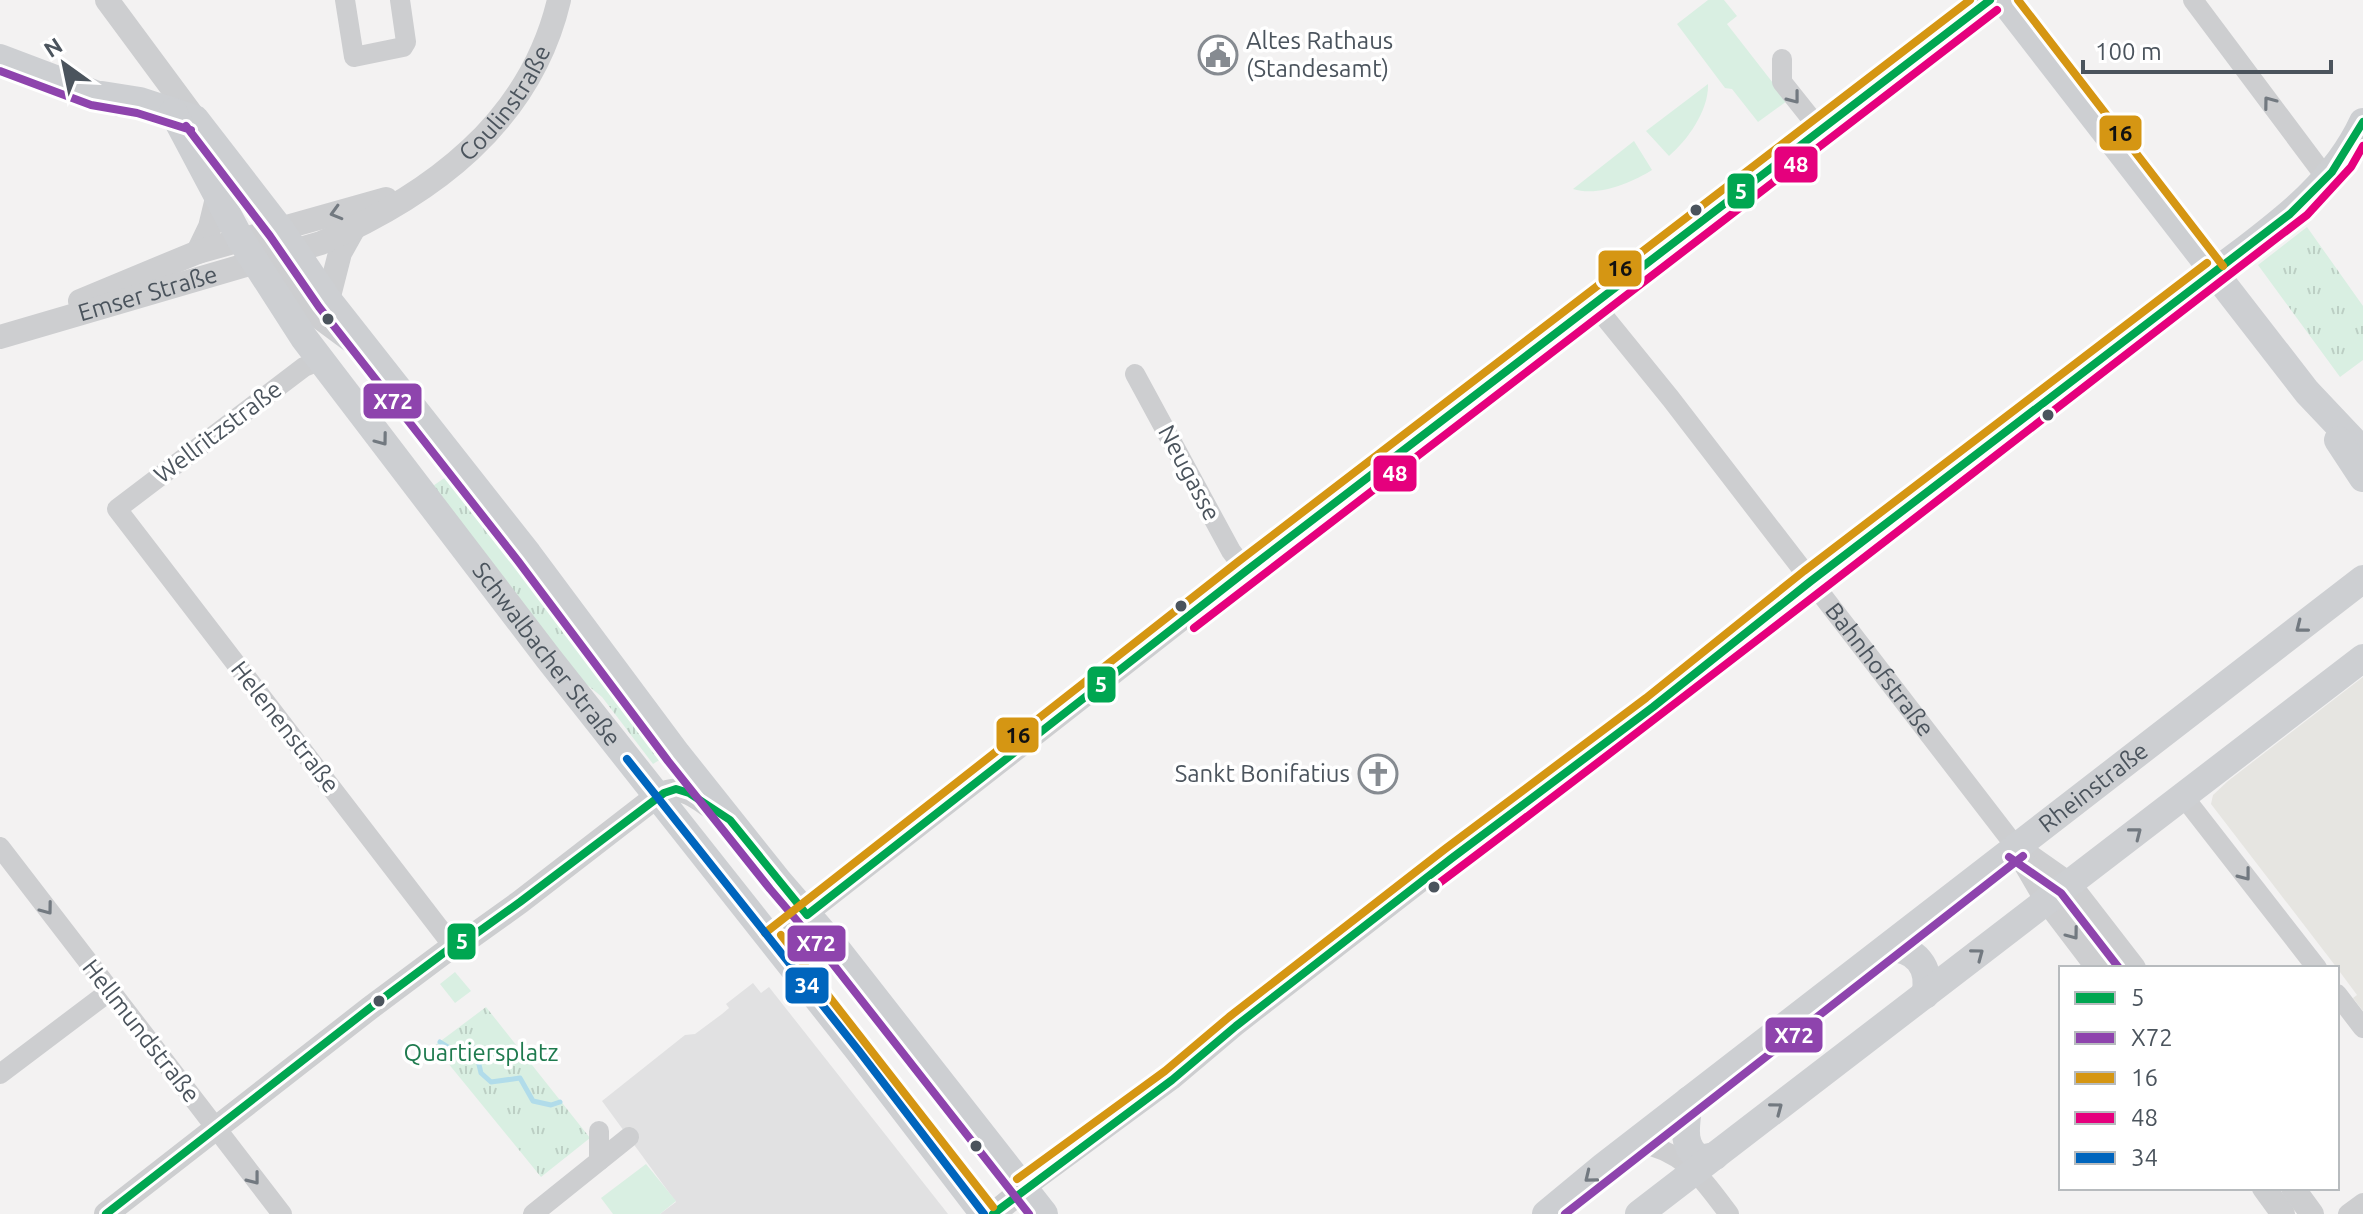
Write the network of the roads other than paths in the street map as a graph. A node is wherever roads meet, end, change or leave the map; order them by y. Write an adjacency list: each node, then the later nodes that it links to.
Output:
1 (107, 0): 10 (street, Schwalbacher Straße)
2 (345, 0): 3 (street)
3 (400, 0)
4 (559, 0): 14 (street, Coulinstraße)
5 (1990, 0): 12 (street)
6 (2003, 0): 19 (main road)
7 (2193, 0): 13 (street, one-way to 7)
8 (0, 58): 10 (main road)
9 (1782, 59): 12 (street, one-way to 12)
10 (183, 119): 15 (main road, Schwalbacher Straße); 17 (main road, Schwalbacher Straße)
11 (2363, 122): 13 (main road)
12 (1821, 131): 21 (street)
13 (2327, 179): 19 (main road)
14 (426, 186): 16 (street, Coulinstraße); 17 (street, Coulinstraße, one-way to 17)
15 (218, 194): 17 (main road, Schwalbacher Straße); 18 (street)
16 (355, 228): 17 (street, Coulinstraße); 20 (street)
17 (269, 249): 18 (street, Emser Straße); 20 (main road, Schwalbacher Straße); 22 (street, Emser Straße); 23 (street); 24 (main road, Schwalbacher Straße)
18 (198, 252): 22 (street, Emser Straße)
19 (2214, 273): 26 (main road); 34 (street)
20 (328, 300): 23 (main road, Schwalbacher Straße)
21 (1594, 304): 32 (street); 34 (street, Bahnhofstraße)
22 (0, 337)
23 (369, 353): 28 (main road, Schwalbacher Straße)
24 (321, 360): 30 (street, Wellritzstraße); 31 (main road, Schwalbacher Straße, one-way to 31)
25 (1135, 374): 32 (street, Neugasse)
26 (2307, 392): 27 (main road); 29 (main road)
27 (2363, 451)
28 (450, 454): 31 (main road); 38 (main road, Schwalbacher Straße)
29 (2363, 478)
30 (117, 509): 45 (street, Helenenstraße)
31 (440, 516): 36 (main road, Schwalbacher Straße)
32 (1246, 571): 43 (street)
33 (2363, 579): 40 (main road, Rheinstraße, one-way to 40)
34 (1811, 581): 40 (street, Bahnhofstraße); 62 (street)
35 (2363, 658): 37 (main road)
36 (657, 796): 38 (street); 44 (main road, Schwalbacher Straße); 45 (street)
37 (2183, 796): 42 (main road, one-way to 37); 49 (street, one-way to 49)
38 (730, 820): 41 (main road, Schwalbacher Straße)
39 (0, 847): 50 (street, Hellmundstraße, one-way to 50)
40 (2016, 847): 42 (street, Bahnhofstraße); 46 (main road, Rheinstraße)
41 (779, 882): 43 (main road, Schwalbacher Straße); 44 (main road)
42 (2058, 892): 47 (street, Bahnhofstraße, one-way to 47); 48 (street, Bahnhofstraße); 51 (main road, one-way to 42)
43 (807, 915): 44 (street); 62 (main road, Schwalbacher Straße)
44 (772, 942): 69 (main road, Schwalbacher Straße)
45 (453, 946): 56 (street)
46 (1887, 948): 51 (main road); 55 (main road, Rheinstraße)
47 (2097, 966)
48 (2132, 966)
49 (2315, 966)
50 (110, 991): 54 (street); 56 (street, Hellmundstraße)
51 (1925, 995): 61 (main road, one-way to 51)
52 (2339, 997): 53 (street)
53 (2363, 1028)
54 (0, 1074)
55 (1689, 1100): 59 (main road, Rheinstraße); 61 (main road)
56 (216, 1129): 67 (street); 68 (street, Hellmundstraße, one-way to 68)
57 (599, 1131): 60 (street)
58 (629, 1137): 60 (street)
59 (1635, 1142): 61 (street); 72 (main road, Rheinstraße, one-way to 72)
60 (599, 1161): 66 (street)
61 (1706, 1163): 73 (main road); 74 (street)
62 (1024, 1189): 70 (street); 71 (main road, Schwalbacher Straße)
63 (2265, 1190): 75 (street)
64 (2294, 1190): 76 (street)
65 (2363, 1203): 77 (street)
66 (538, 1210)
67 (106, 1214)
68 (282, 1214)
69 (984, 1214)
70 (993, 1214)
71 (1044, 1214)
72 (1546, 1214)
73 (1639, 1214)
74 (1729, 1214)
75 (2283, 1214)
76 (2312, 1214)
77 (2348, 1214)

